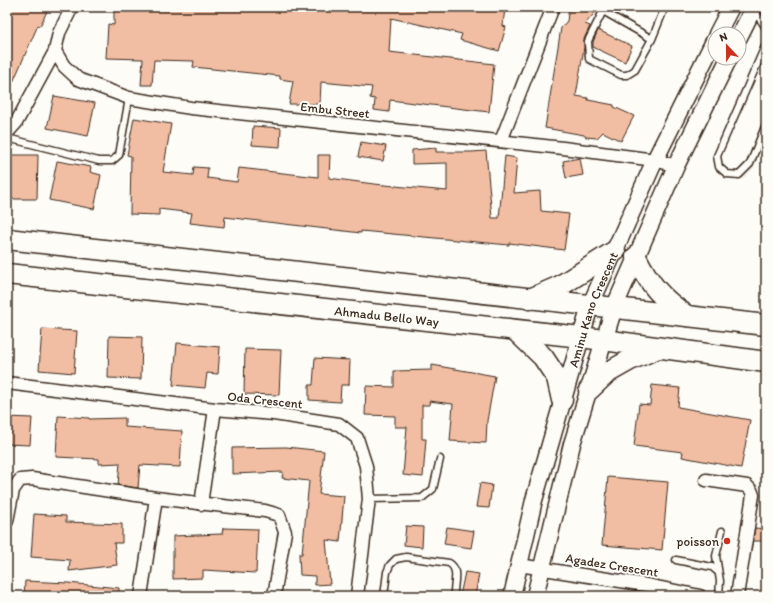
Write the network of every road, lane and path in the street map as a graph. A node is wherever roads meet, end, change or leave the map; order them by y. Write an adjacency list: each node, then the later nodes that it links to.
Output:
1 (72, 7): 12 (street)
2 (553, 7): 19 (street)
3 (665, 7): 10 (lane)
4 (731, 7): 7 (street)
5 (753, 8): 8 (street); 9 (lane)
6 (605, 9): 10 (lane); 10 (lane)
7 (721, 26)
8 (744, 26)
9 (766, 28)
10 (652, 39)
11 (766, 44): 16 (lane)
12 (56, 51): 15 (street, Embu Street); 17 (street)
13 (707, 55): 20 (street, Aminu Kano Crescent)
14 (725, 66): 21 (street, Aminu Kano Crescent)
15 (129, 98): 18 (lane); 19 (street, Embu Street)
16 (766, 124)
17 (7, 133)
18 (7, 138)
19 (501, 141): 20 (street, Embu Street)
20 (655, 160): 21 (street, Embu Street); 23 (street, Aminu Kano Crescent)
21 (676, 166): 24 (street, Aminu Kano Crescent)
22 (7, 239): 26 (main road)
23 (615, 251): 26 (main road); 27 (street, Aminu Kano Crescent)
24 (636, 257): 28 (street, Aminu Kano Crescent); 29 (main road)
25 (7, 274): 31 (main road, Ahmadu Bello Way)
26 (530, 299): 27 (main road)
27 (590, 306): 28 (main road); 32 (street, Aminu Kano Crescent)
28 (614, 308): 29 (main road); 33 (street, Aminu Kano Crescent)
29 (687, 316): 30 (main road)
30 (766, 325)
31 (515, 330): 32 (main road, Ahmadu Bello Way); 38 (main road)
32 (581, 337): 33 (main road, Ahmadu Bello Way); 38 (street, Aminu Kano Crescent)
33 (604, 341): 34 (main road, Ahmadu Bello Way); 37 (street, Aminu Kano Crescent)
34 (659, 348): 35 (main road, Ahmadu Bello Way); 37 (main road)
35 (766, 362)
36 (7, 383): 39 (street, Oda Crescent)
37 (589, 390): 49 (street, Aminu Kano Crescent)
38 (562, 400): 48 (street, Aminu Kano Crescent)
39 (215, 409): 43 (street, Oda Crescent); 44 (street)
40 (440, 459): 43 (lane)
41 (706, 480): 60 (street)
42 (156, 498): 44 (street); 45 (street); 51 (street)
43 (369, 499): 53 (street, Oda Crescent)
44 (201, 504): 52 (street)
45 (7, 520)
46 (722, 531): 50 (lane)
47 (676, 560): 50 (lane)
48 (519, 565): 49 (street, Agadez Crescent); 56 (street, Aminu Kano Crescent)
49 (542, 568): 57 (street, Aminu Kano Crescent); 58 (street, Agadez Crescent)
50 (718, 572): 59 (lane)
51 (141, 596)
52 (274, 596)
53 (357, 596)
54 (384, 596): 55 (lane)
55 (454, 596)
56 (512, 596)
57 (535, 596)
58 (700, 596)
59 (719, 596)
60 (737, 596)

